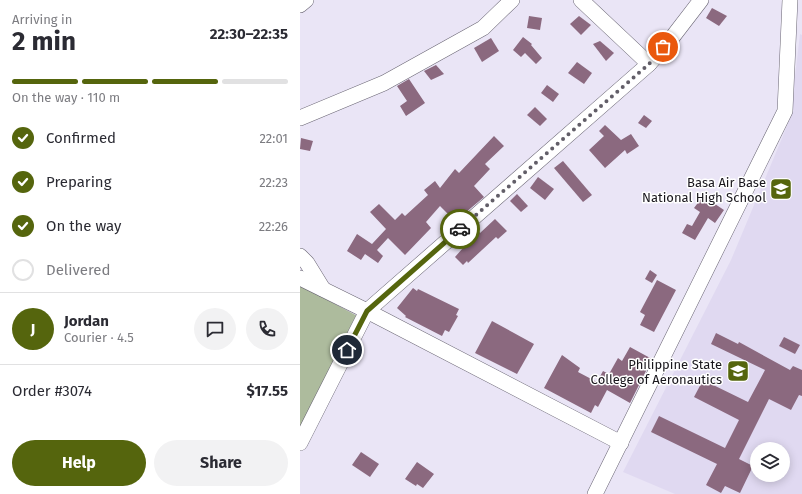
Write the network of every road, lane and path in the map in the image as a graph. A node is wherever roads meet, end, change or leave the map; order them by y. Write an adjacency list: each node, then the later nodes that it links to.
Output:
1 (306, 0): 6 (lane)
2 (512, 0): 8 (lane)
3 (581, 0): 7 (lane)
4 (701, 0): 7 (lane)
5 (790, 0): 14 (lane)
6 (300, 5)
7 (649, 64): 12 (lane)
8 (300, 118)
9 (300, 256): 11 (lane)
10 (300, 278): 11 (lane)
11 (323, 289): 12 (lane)
12 (367, 311): 13 (lane); 14 (lane)
13 (300, 443)
14 (621, 443): 15 (lane)
15 (595, 494)

